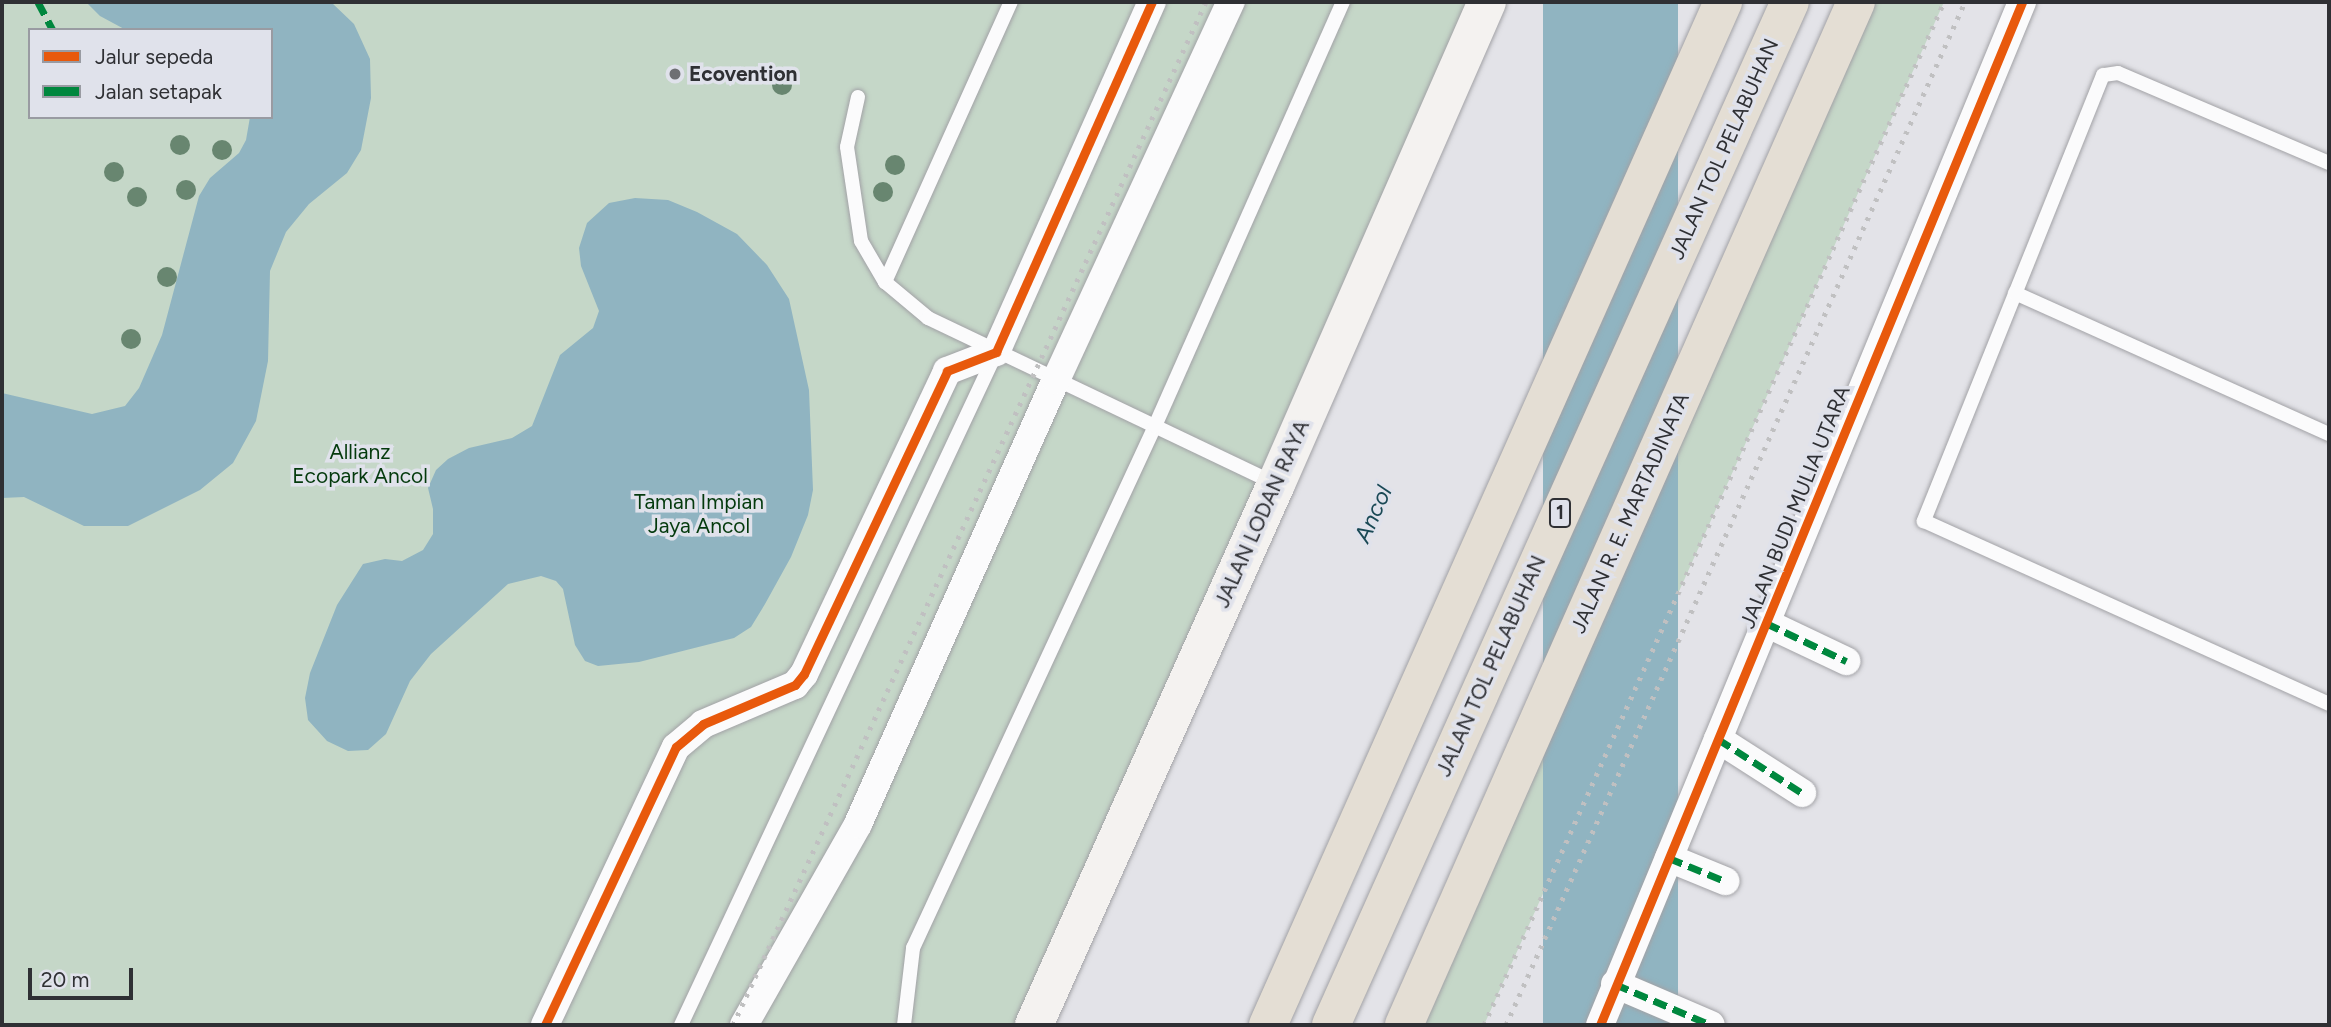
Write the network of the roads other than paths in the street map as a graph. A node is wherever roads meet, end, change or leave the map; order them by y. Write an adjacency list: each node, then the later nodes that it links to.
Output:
1 (1011, 2): 13 (lane)
2 (1152, 2): 15 (street)
3 (1231, 2): 16 (street)
4 (1343, 2): 17 (lane)
5 (1487, 2): 19 (main road, JALAN LODAN RAYA)
6 (1723, 2): 33 (highway)
7 (1790, 2): 34 (highway, JALAN TOL PELABUHAN / 1)
8 (1804, 2): 35 (highway, 1)
9 (1856, 2): 36 (highway, JALAN R. E. MARTADINATA)
10 (2022, 2): 20 (street, JALAN BUDI MULIA UTARA)
11 (858, 97): 13 (lane)
12 (2329, 163): 14 (lane)
13 (885, 282): 15 (lane)
14 (2015, 293): 18 (lane); 22 (lane)
15 (996, 352): 16 (lane); 28 (street); 29 (lane)
16 (1056, 380): 17 (lane); 30 (street)
17 (1155, 426): 19 (lane); 31 (lane)
18 (2329, 434)
19 (1276, 484): 32 (main road, JALAN LODAN RAYA)
20 (1766, 623): 21 (street); 23 (street, JALAN BUDI MULIA UTARA)
21 (1846, 661)
22 (2328, 701)
23 (1718, 739): 24 (street); 25 (street, JALAN BUDI MULIA UTARA)
24 (1802, 793)
25 (1669, 858): 26 (street); 27 (street, JALAN BUDI MULIA UTARA)
26 (1725, 881)
27 (1615, 984): 37 (street, JALAN BUDI MULIA UTARA); 38 (street)
28 (545, 1025)
29 (681, 1025)
30 (744, 1025)
31 (904, 1025)
32 (1034, 1025)
33 (1268, 1025)
34 (1331, 1025)
35 (1346, 1025)
36 (1404, 1025)
37 (1600, 1025)
38 (1711, 1025)

